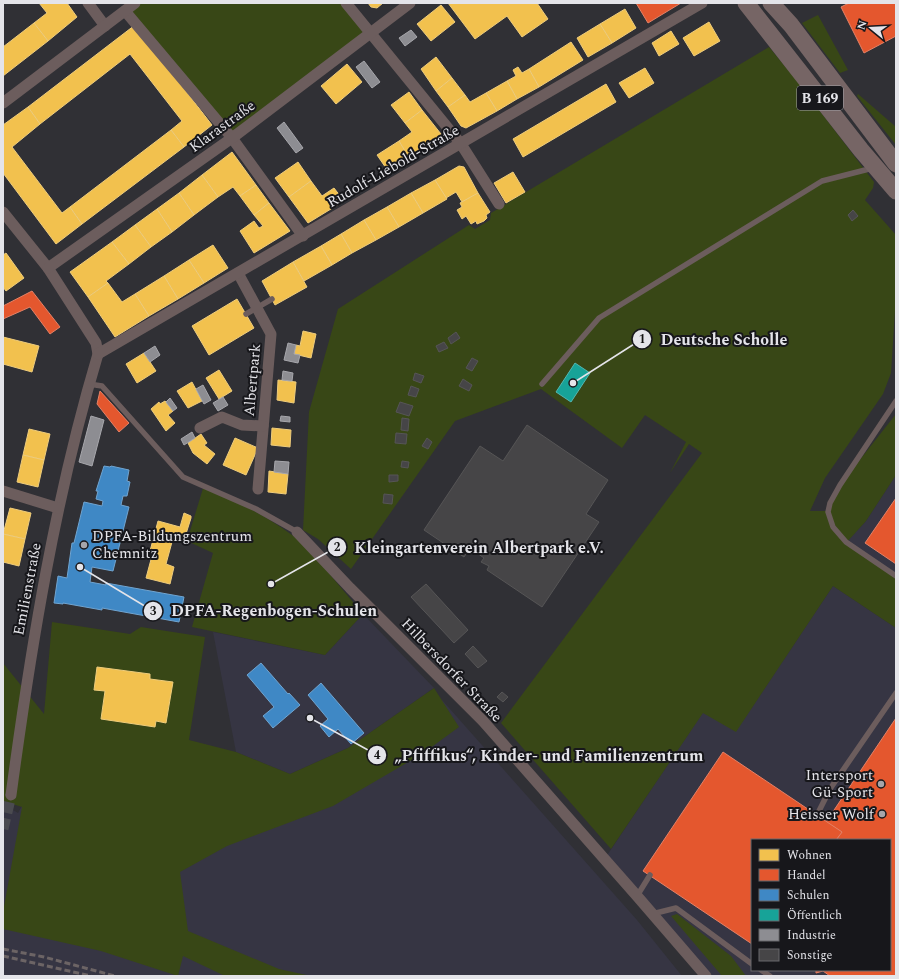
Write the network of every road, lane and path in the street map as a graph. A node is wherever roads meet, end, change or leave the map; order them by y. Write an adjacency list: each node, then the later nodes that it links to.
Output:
1 (88, 3): 9 (street)
2 (135, 3): 8 (street)
3 (346, 3): 10 (street)
4 (410, 3): 10 (street, Klarastraße)
5 (702, 3): 13 (street, Rudolf-Liebold-Straße)
6 (746, 3): 15 (main road, B 169)
7 (771, 3): 14 (main road, B 169)
8 (125, 10): 9 (street); 12 (street)
9 (105, 26): 11 (street)
10 (370, 32): 12 (street, Klarastraße); 13 (street)
11 (3, 104)
12 (232, 138): 19 (street); 20 (street, Klarastraße)
13 (462, 144): 17 (street); 19 (street, Rudolf-Liebold-Straße)
14 (896, 164)
15 (876, 168): 16 (main road, B 169); 27 (lane)
16 (896, 192)
17 (500, 204)
18 (3, 212): 20 (street)
19 (303, 236): 21 (street, Rudolf-Liebold-Straße)
20 (48, 268): 25 (street)
21 (238, 273): 23 (street, Albertpark); 25 (street, Rudolf-Liebold-Straße)
22 (272, 299): 23 (lane)
23 (256, 307): 24 (lane); 29 (street, Albertpark)
24 (246, 314)
25 (98, 354): 26 (street, Emilienstraße)
26 (89, 384): 33 (street, Emilienstraße); 34 (lane, Hilbersdorfer Straße)
27 (542, 384)
28 (896, 401): 35 (lane)
29 (263, 426): 30 (street, Albertpark); 31 (street, Albertpark)
30 (200, 428)
31 (258, 489)
32 (3, 491): 33 (street)
33 (58, 508): 37 (street, Emilienstraße)
34 (297, 532): 40 (street, Hilbersdorfer Straße)
35 (896, 576)
36 (896, 693): 38 (lane)
37 (11, 795)
38 (817, 815)
39 (650, 875): 40 (lane)
40 (637, 896): 41 (street, Hilbersdorfer Straße)
41 (652, 914): 42 (lane); 43 (street, Hilbersdorfer Straße)
42 (751, 963)
43 (706, 976)

